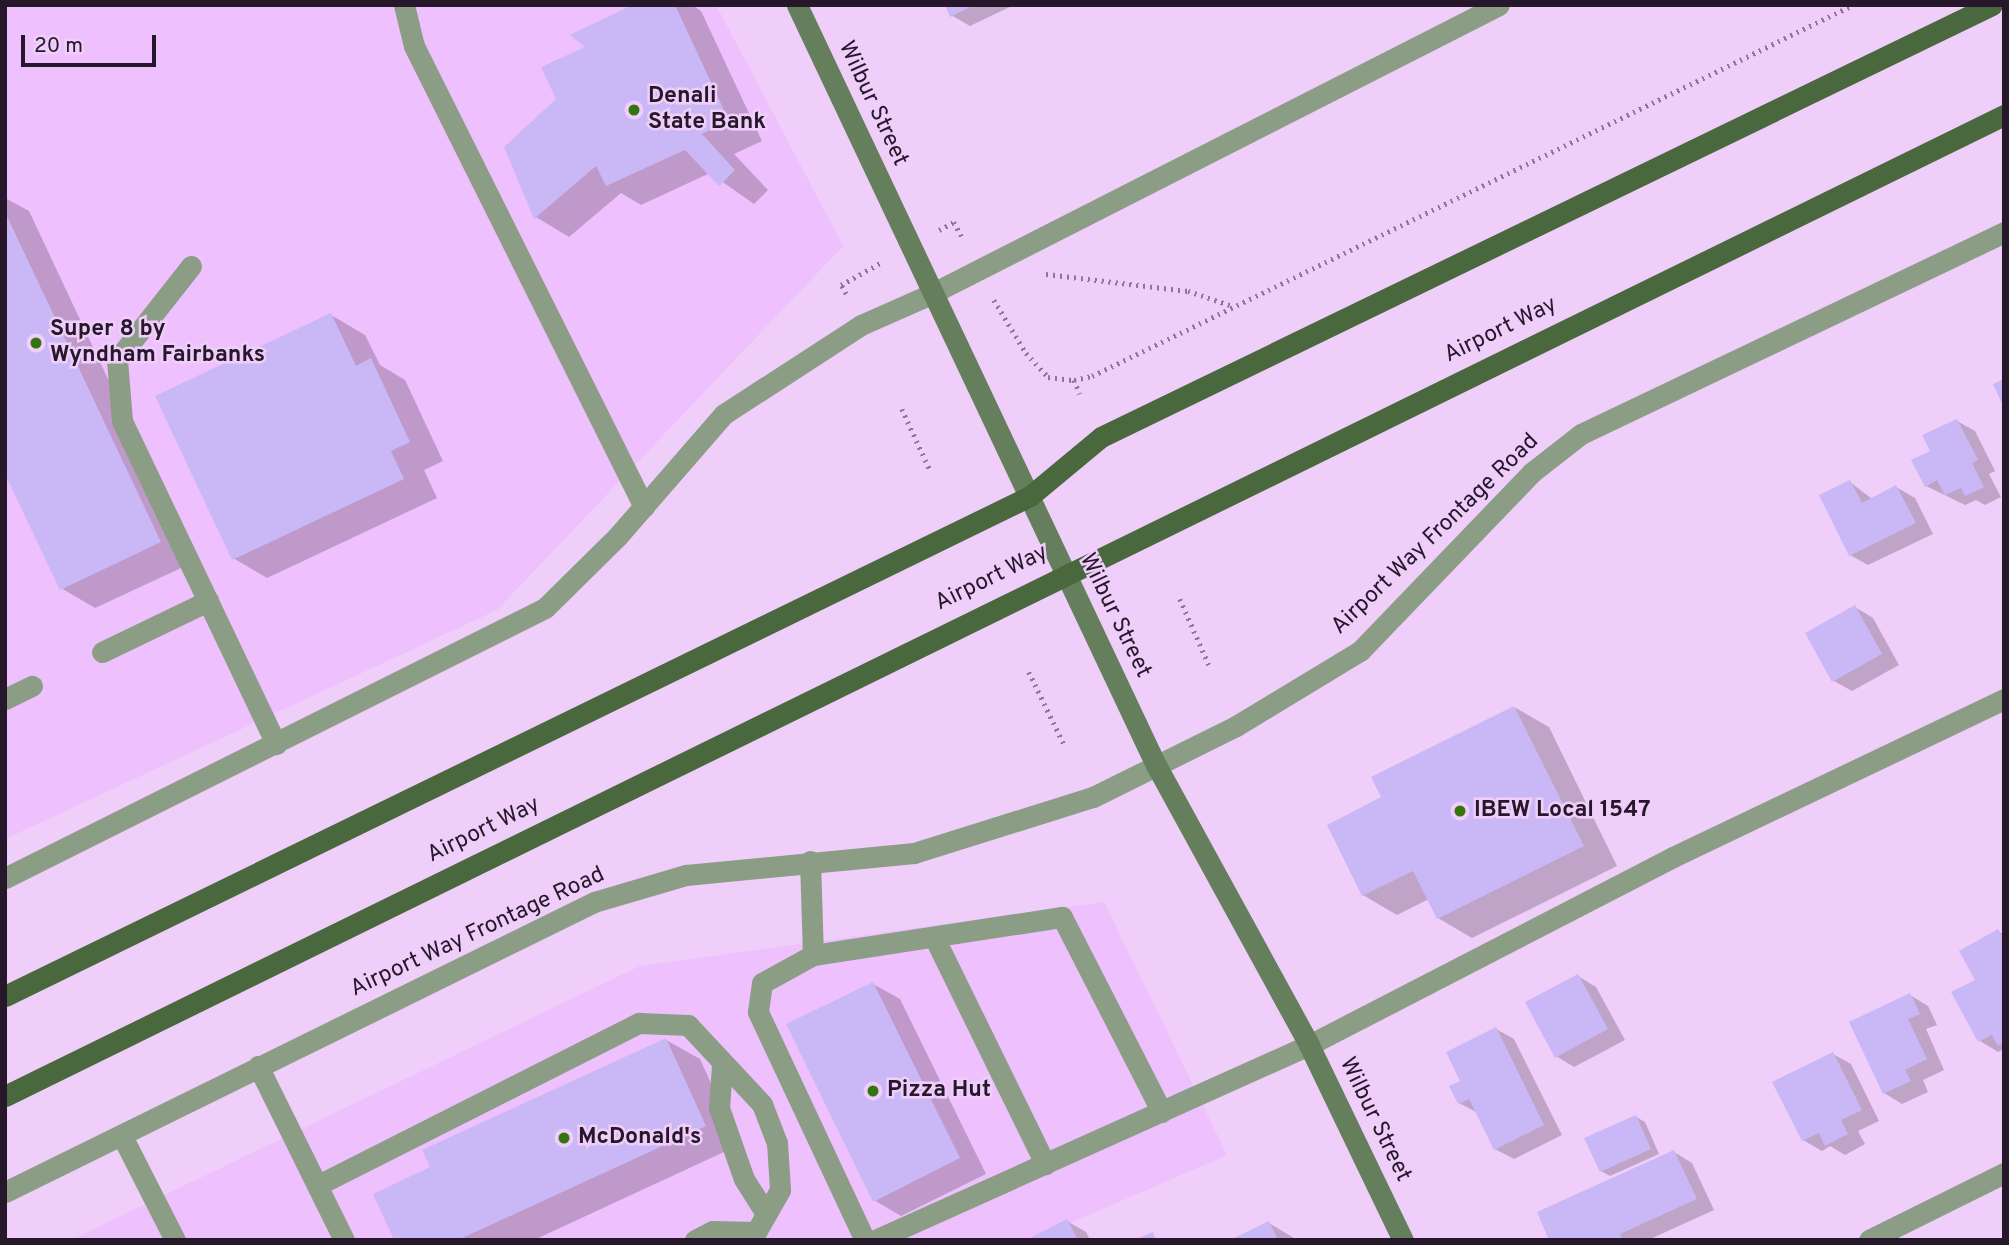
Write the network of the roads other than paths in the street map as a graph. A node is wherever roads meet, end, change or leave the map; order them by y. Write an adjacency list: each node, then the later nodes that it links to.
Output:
1 (404, 5): 10 (street)
2 (797, 5): 8 (street, Wilbur Street)
3 (1499, 5): 8 (street)
4 (1992, 5): 9 (main road)
5 (2004, 115): 11 (main road, Airport Way)
6 (2004, 232): 18 (street, Airport Way Frontage Road)
7 (191, 266): 12 (street)
8 (931, 294): 9 (street, Wilbur Street); 10 (street)
9 (1030, 496): 11 (street, Wilbur Street); 23 (main road)
10 (644, 507): 17 (street)
11 (1064, 573): 18 (street, Wilbur Street); 27 (main road, Airport Way)
12 (208, 601): 13 (street); 17 (street)
13 (102, 652)
14 (32, 686): 15 (street)
15 (5, 699)
16 (2004, 699): 24 (street)
17 (276, 744): 20 (street)
18 (1156, 765): 19 (street, Airport Way Frontage Road); 24 (street, Wilbur Street)
19 (810, 861): 22 (street); 26 (street, Airport Way Frontage Road)
20 (5, 878)
21 (934, 936): 22 (street); 28 (street); 30 (street)
22 (813, 955): 38 (street)
23 (5, 996)
24 (1309, 1045): 28 (street); 40 (street, Wilbur Street)
25 (722, 1065): 32 (street); 34 (street); 34 (street)
26 (258, 1066): 29 (street, Airport Way Frontage Road); 32 (street)
27 (5, 1096)
28 (1161, 1112): 30 (street)
29 (122, 1136): 33 (street, Airport Way Frontage Road); 35 (street)
30 (1045, 1164): 39 (street)
31 (2004, 1173): 41 (street)
32 (318, 1185): 36 (street)
33 (5, 1192)
34 (761, 1228): 37 (street)
35 (176, 1240)
36 (344, 1240)
37 (695, 1240)
38 (865, 1240)
39 (875, 1240)
40 (1404, 1240)
41 (1869, 1240)

